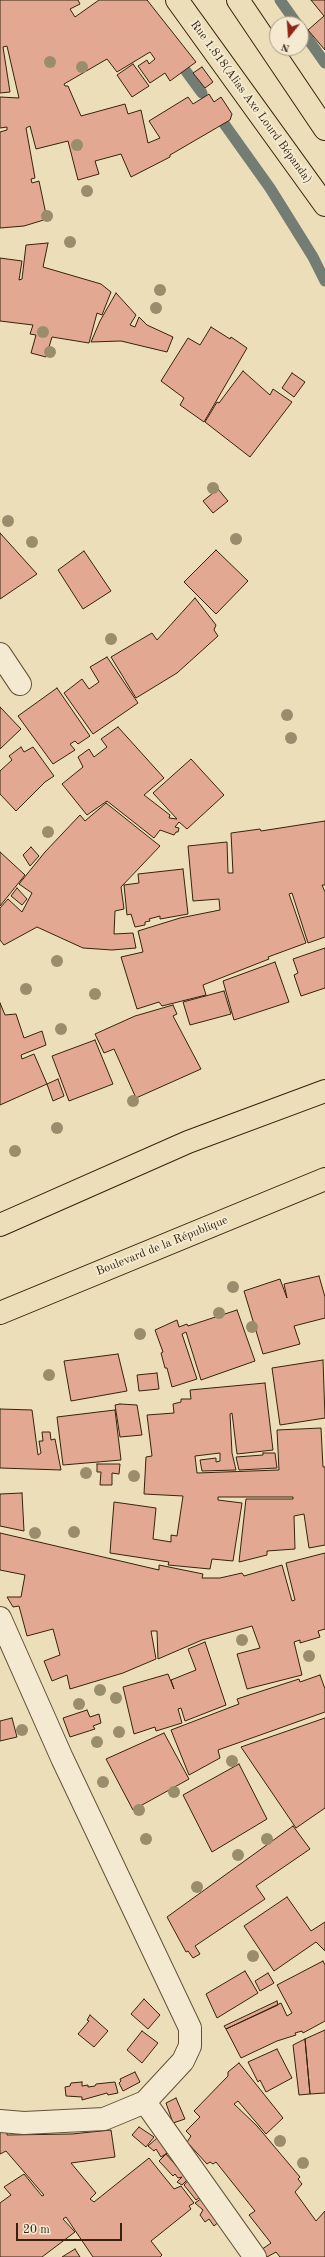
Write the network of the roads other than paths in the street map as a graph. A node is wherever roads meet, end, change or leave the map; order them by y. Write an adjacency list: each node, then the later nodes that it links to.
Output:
1 (177, 0): 4 (main road, Rue 1.818(Alias Axe Lourd Bépanda))
2 (238, 0): 3 (main road)
3 (325, 129)
4 (325, 206)
5 (0, 654): 6 (street)
6 (20, 684)
7 (325, 1091): 9 (main road)
8 (325, 1179): 10 (main road, Boulevard de la République)
9 (0, 1225)
10 (0, 1313)
11 (0, 1618): 12 (street)
12 (145, 2102): 13 (street); 14 (street)
13 (0, 2121)
14 (255, 2257)

